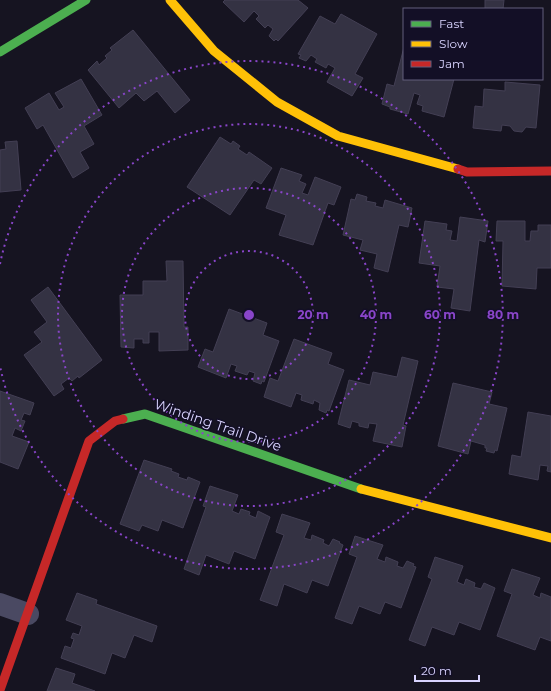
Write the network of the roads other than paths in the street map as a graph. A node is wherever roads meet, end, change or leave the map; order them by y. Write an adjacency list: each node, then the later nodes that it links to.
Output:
1 (86, 0): 3 (street)
2 (170, 0): 4 (street)
3 (0, 52)
4 (551, 171)
5 (551, 538): 7 (street, Winding Trail Drive)
6 (0, 604): 7 (street)
7 (28, 614): 8 (street, Winding Trail Drive)
8 (0, 690)

